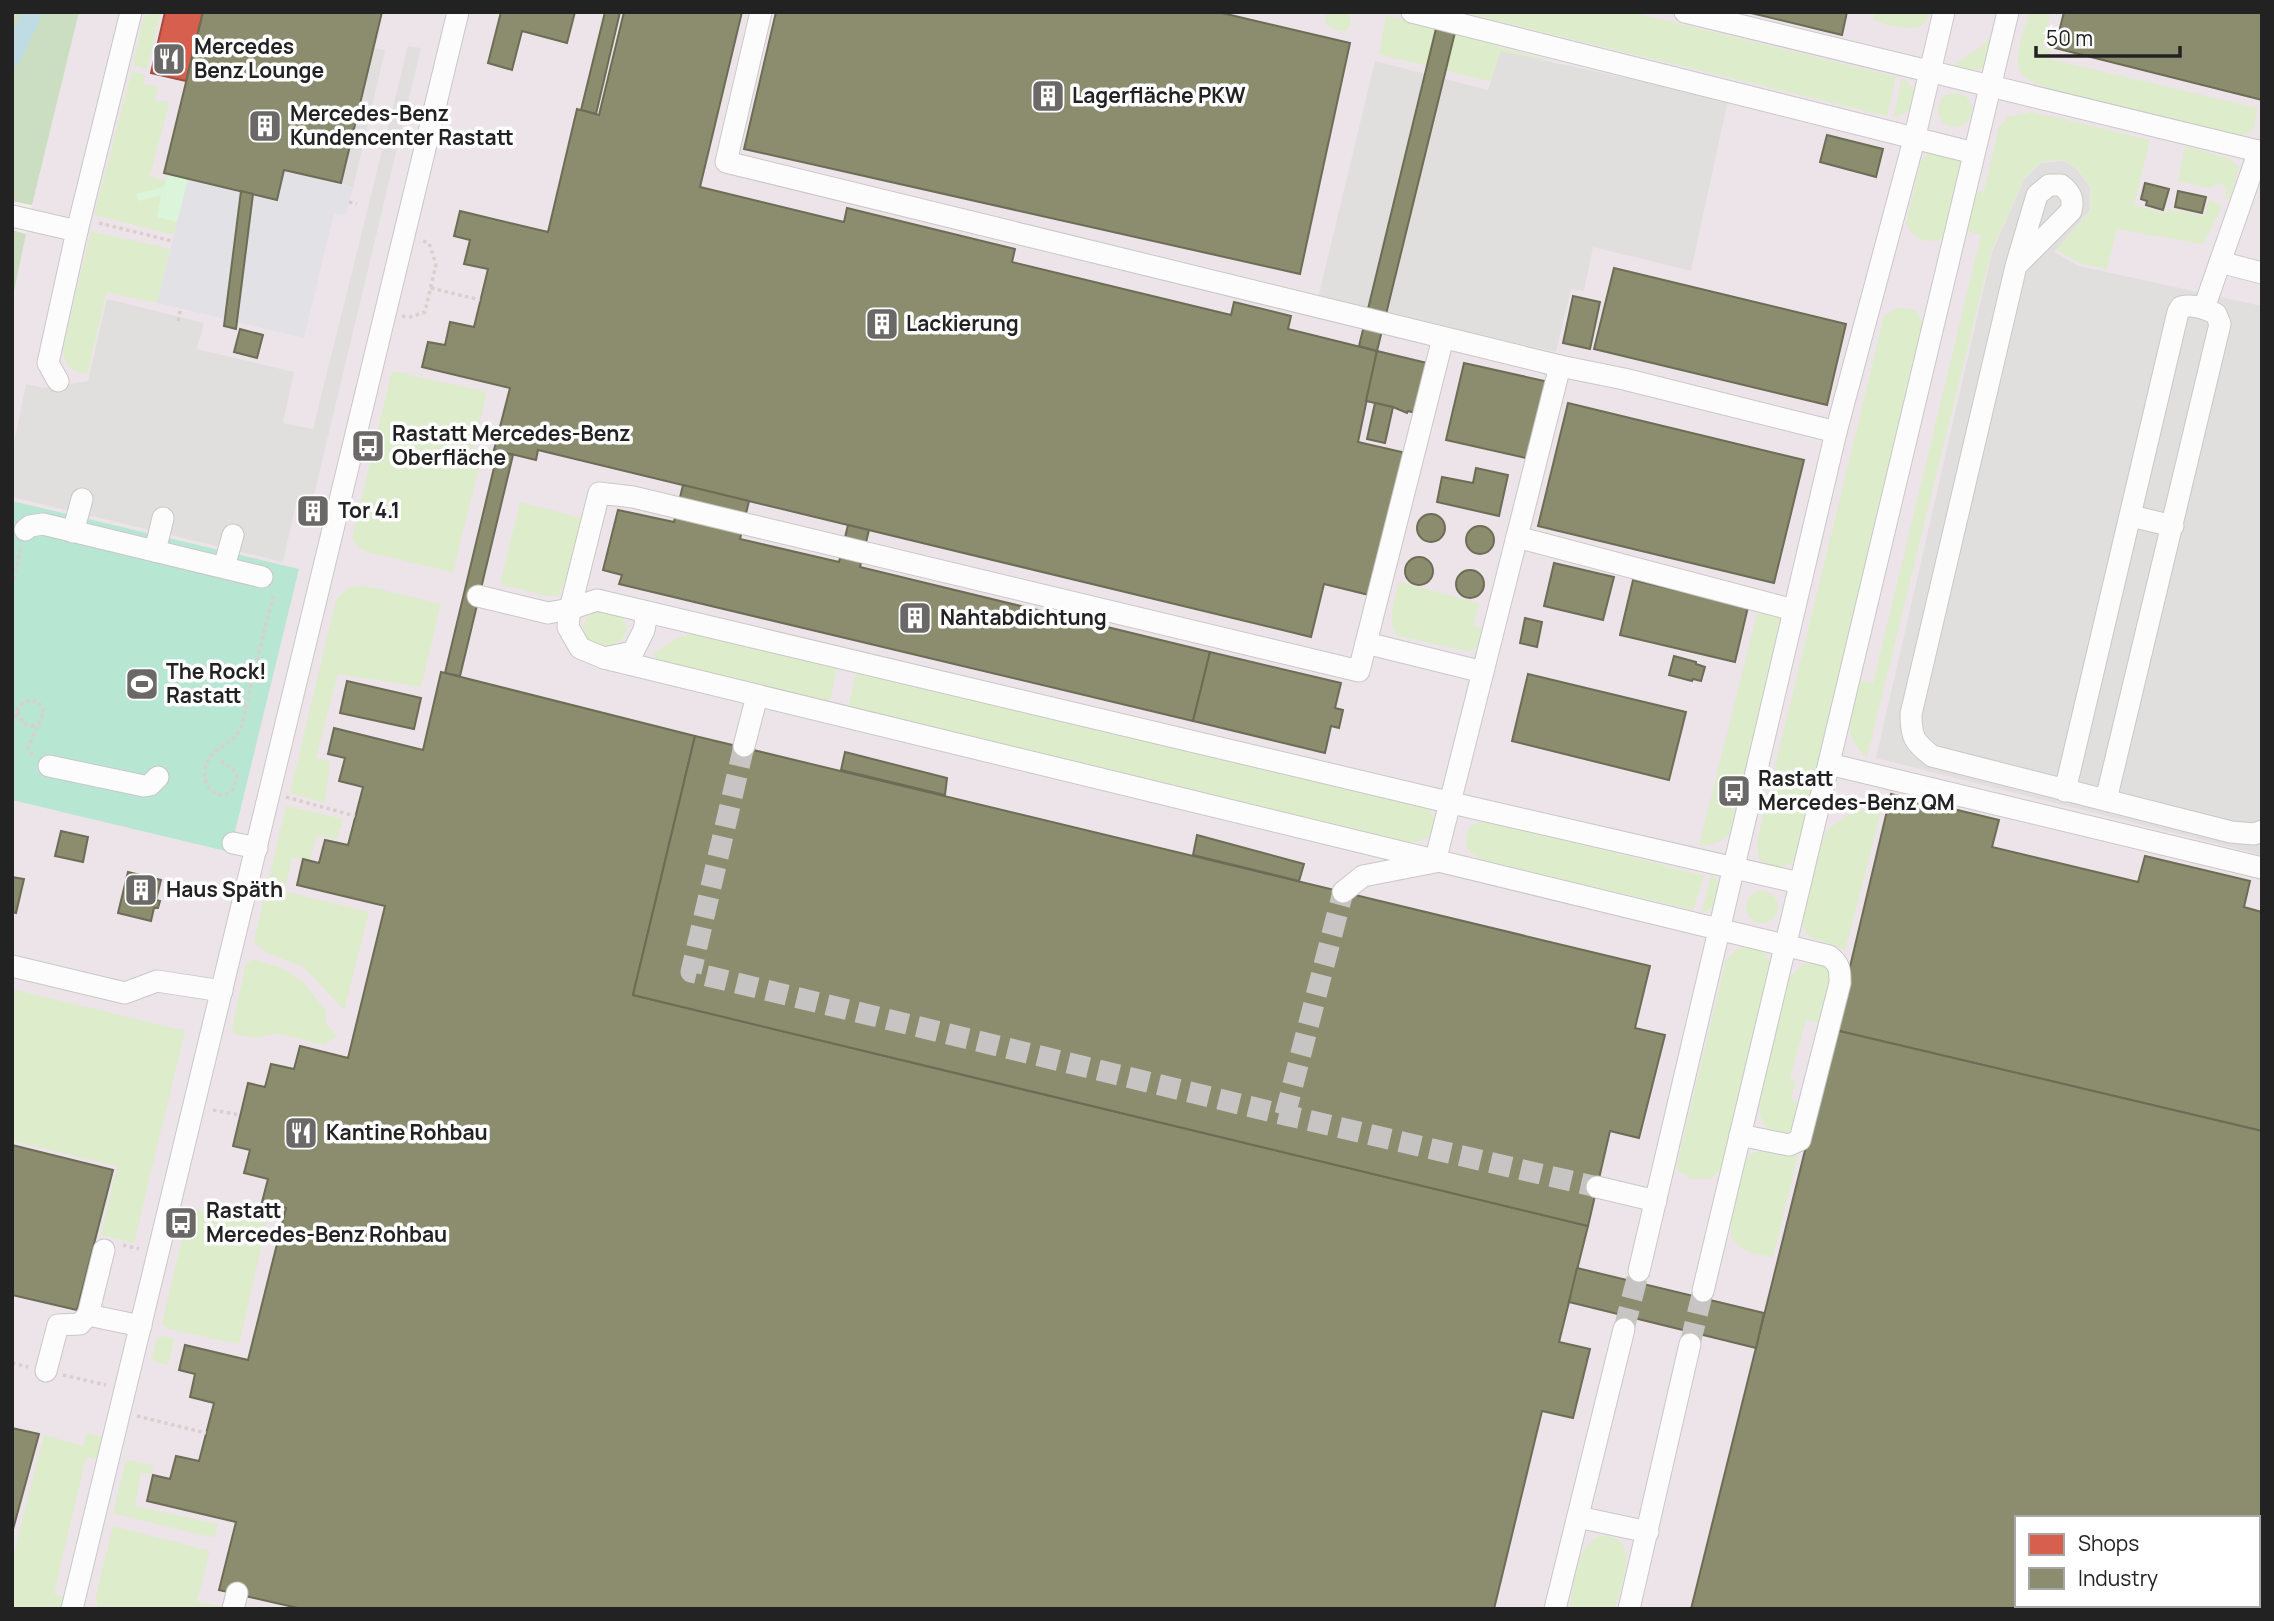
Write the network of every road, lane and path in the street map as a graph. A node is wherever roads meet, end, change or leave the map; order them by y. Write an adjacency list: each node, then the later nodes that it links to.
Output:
1 (131, 12): 16 (lane)
2 (458, 12): 17 (lane)
3 (761, 12): 28 (lane)
4 (1412, 12): 10 (lane)
5 (1685, 12): 8 (lane)
6 (1944, 12): 8 (lane)
7 (2008, 12): 9 (lane)
8 (1931, 72): 9 (lane); 10 (lane)
9 (1990, 85): 11 (lane); 12 (lane)
10 (1914, 140): 12 (lane); 31 (lane)
11 (2260, 152): 19 (lane)
12 (1974, 153): 57 (lane)
13 (349, 202): 14 (path)
14 (357, 204)
15 (12, 216): 16 (lane)
16 (79, 225): 18 (path); 30 (lane)
17 (405, 236): 22 (path); 26 (lane)
18 (172, 241)
19 (2220, 262): 21 (lane); 25 (lane)
20 (2016, 267): 60 (lane)
21 (2262, 274)
22 (431, 288): 23 (path); 26 (path)
23 (480, 300)
24 (181, 308): 27 (path)
25 (2204, 308): 33 (lane); 35 (lane)
26 (386, 312): 61 (lane)
27 (178, 321)
28 (1443, 338): 29 (lane); 48 (lane)
29 (1560, 366): 31 (lane); 39 (lane)
30 (58, 381)
31 (1836, 432): 46 (lane)
32 (82, 499): 37 (lane)
33 (2131, 516): 35 (lane); 60 (lane)
34 (163, 518): 40 (lane)
35 (2173, 526): 62 (lane)
36 (25, 530): 37 (lane); 43 (path)
37 (73, 532): 40 (lane)
38 (233, 535): 41 (lane)
39 (1517, 537): 46 (lane); 50 (lane)
40 (155, 551): 41 (lane)
41 (224, 567): 42 (lane)
42 (262, 577): 56 (path)
43 (12, 586)
44 (478, 596): 45 (lane)
45 (570, 609): 47 (lane); 48 (lane); 49 (lane)
46 (1794, 610): 69 (lane)
47 (647, 613): 49 (lane); 63 (lane)
48 (1366, 643): 50 (lane)
49 (604, 658): 51 (lane)
50 (1483, 672): 63 (lane)
51 (757, 696): 55 (lane); 68 (lane)
52 (17, 711): 53 (path); 53 (path); 54 (path)
53 (39, 723): 58 (path)
54 (12, 724)
55 (744, 746)
56 (221, 761)
57 (1829, 765): 70 (lane); 71 (lane)
58 (49, 766): 59 (lane)
59 (158, 777)
60 (2065, 791): 62 (lane)
61 (270, 793): 64 (path); 67 (lane)
62 (2106, 800): 65 (lane)
63 (1451, 803): 68 (lane); 69 (lane)
64 (355, 816)
65 (2262, 831)
66 (233, 843): 67 (lane)
67 (257, 848): 76 (lane)
68 (1435, 862): 72 (lane); 73 (lane)
69 (1734, 866): 71 (lane); 73 (lane)
70 (2262, 868)
71 (1800, 883): 74 (lane)
72 (1343, 892)
73 (1719, 929): 74 (lane); 81 (lane)
74 (1786, 945): 79 (lane); 79 (lane)
75 (12, 965): 76 (lane)
76 (222, 991): 77 (lane)
77 (194, 1106): 78 (path); 83 (lane)
78 (240, 1115)
79 (1740, 1135): 85 (lane)
80 (1597, 1187): 81 (lane)
81 (1656, 1201): 84 (lane)
82 (112, 1247): 83 (path); 86 (lane)
83 (158, 1254): 87 (lane)
84 (1639, 1271)
85 (1703, 1291)
86 (88, 1315): 87 (lane); 91 (lane)
87 (141, 1326): 92 (lane)
88 (1624, 1329): 95 (lane)
89 (1690, 1344): 96 (lane)
90 (12, 1363): 91 (path)
91 (46, 1371): 92 (path)
92 (125, 1389): 93 (lane)
93 (120, 1412): 94 (path); 97 (lane)
94 (206, 1433)
95 (1578, 1517): 96 (lane); 98 (lane)
96 (1648, 1532): 99 (lane)
97 (72, 1609)
98 (1555, 1609)
99 (1629, 1609)

